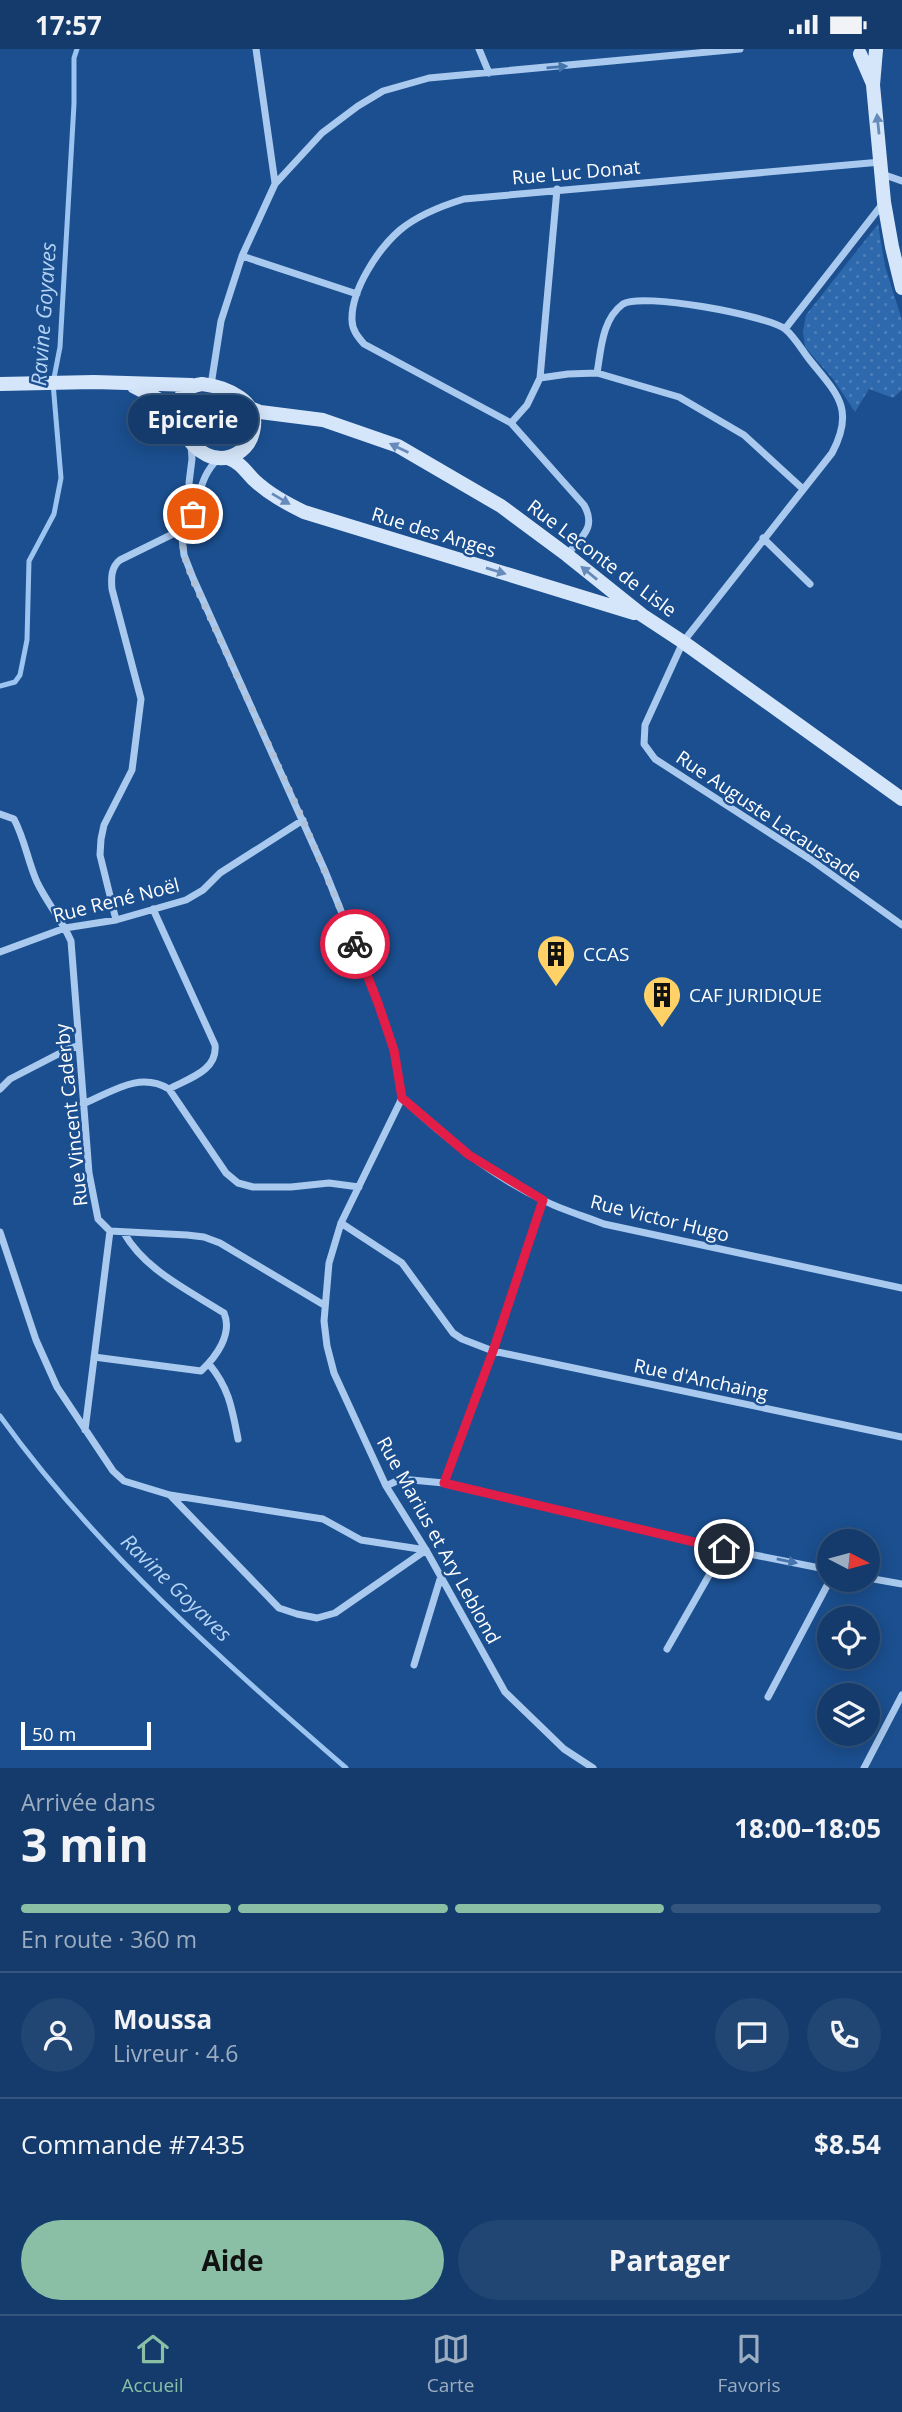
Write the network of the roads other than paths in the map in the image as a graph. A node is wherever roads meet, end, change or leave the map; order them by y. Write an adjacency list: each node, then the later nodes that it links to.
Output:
1 (256, 49): 10 (street)
2 (479, 49): 6 (street)
3 (740, 49): 6 (street, one-way to 3)
4 (876, 49): 5 (street); 7 (street)
5 (854, 52): 7 (street)
6 (489, 73): 10 (street)
7 (873, 85): 8 (street, one-way to 7)
8 (882, 168): 9 (street); 11 (street, Rue Luc Donat); 12 (street)
9 (902, 181)
10 (275, 184): 13 (street)
11 (557, 189): 15 (street, Rue Luc Donat); 18 (street)
12 (884, 202): 14 (street); 16 (street)
13 (242, 256): 15 (street); 21 (street)
14 (902, 288)
15 (357, 294): 25 (street, Rue Luc Donat)
16 (785, 329): 17 (street); 28 (street, Rue Auguste Lacaussade)
17 (597, 373): 18 (street); 28 (street)
18 (540, 378): 25 (street)
19 (0, 384): 20 (street)
20 (129, 384): 22 (street); 24 (street)
21 (211, 385): 22 (street); 23 (street)
22 (192, 386): 24 (street)
23 (250, 408): 27 (street); 32 (street, Rue Leconte de Lisle, one-way to 23)
24 (177, 417): 26 (street)
25 (512, 423): 32 (street)
26 (190, 441): 27 (street); 29 (street)
27 (223, 458): 29 (street); 34 (street, Rue des Anges, one-way to 34)
28 (803, 489): 31 (street, Rue Auguste Lacaussade)
29 (193, 514): 30 (street)
30 (181, 530): 38 (street); 40 (street)
31 (763, 538): 33 (street); 35 (street, Rue Auguste Lacaussade)
32 (567, 555): 34 (street, Rue Leconte de Lisle, one-way to 32)
33 (810, 584)
34 (642, 615): 35 (street, Rue Leconte de Lisle)
35 (683, 642): 36 (street, Rue Leconte de Lisle); 41 (street, Rue Auguste Lacaussade)
36 (902, 799)
37 (0, 814): 42 (street, Rue Vincent Caderby)
38 (303, 820): 39 (street, Rue René Noël); 47 (street)
39 (153, 909): 40 (street, Rue René Noël); 46 (street)
40 (116, 919): 42 (street, Rue René Noël)
41 (902, 925)
42 (65, 928): 43 (street, Rue René Noël); 44 (street, Rue Vincent Caderby)
43 (0, 952)
44 (78, 1046): 45 (street); 48 (street, Rue Vincent Caderby)
45 (0, 1089)
46 (169, 1089): 48 (street); 49 (street)
47 (402, 1098): 49 (street, Rue Marius et Ary Leblond); 50 (street, Rue Victor Hugo)
48 (83, 1104): 52 (street, Rue Vincent Caderby)
49 (359, 1187): 51 (street, Rue Marius et Ary Leblond)
50 (543, 1200): 55 (street, Rue Victor Hugo); 57 (street)
51 (341, 1223): 56 (street, Rue Marius et Ary Leblond); 57 (street, Rue d'Anchaing)
52 (110, 1231): 54 (street); 58 (street)
53 (0, 1232): 60 (street)
54 (124, 1233): 56 (street); 59 (street)
55 (902, 1288)
56 (324, 1305): 64 (street, Rue Marius et Ary Leblond)
57 (493, 1351): 61 (street, Rue d'Anchaing); 63 (street)
58 (94, 1357): 59 (street); 60 (street)
59 (209, 1364): 62 (street)
60 (85, 1430): 65 (street)
61 (902, 1437)
62 (238, 1439)
63 (444, 1483): 64 (street); 66 (street)
64 (386, 1486): 67 (street, Rue Marius et Ary Leblond)
65 (170, 1495): 67 (street); 67 (street)
66 (724, 1549): 68 (street, one-way to 68); 73 (street)
67 (426, 1550): 69 (street, Rue Marius et Ary Leblond)
68 (817, 1567)
69 (441, 1576): 74 (street); 77 (street, Rue Marius et Ary Leblond)
70 (880, 1579): 71 (street)
71 (902, 1584)
72 (824, 1593): 76 (street)
73 (667, 1649)
74 (414, 1665)
75 (902, 1695): 78 (street)
76 (768, 1697)
77 (593, 1768)
78 (864, 1768)

